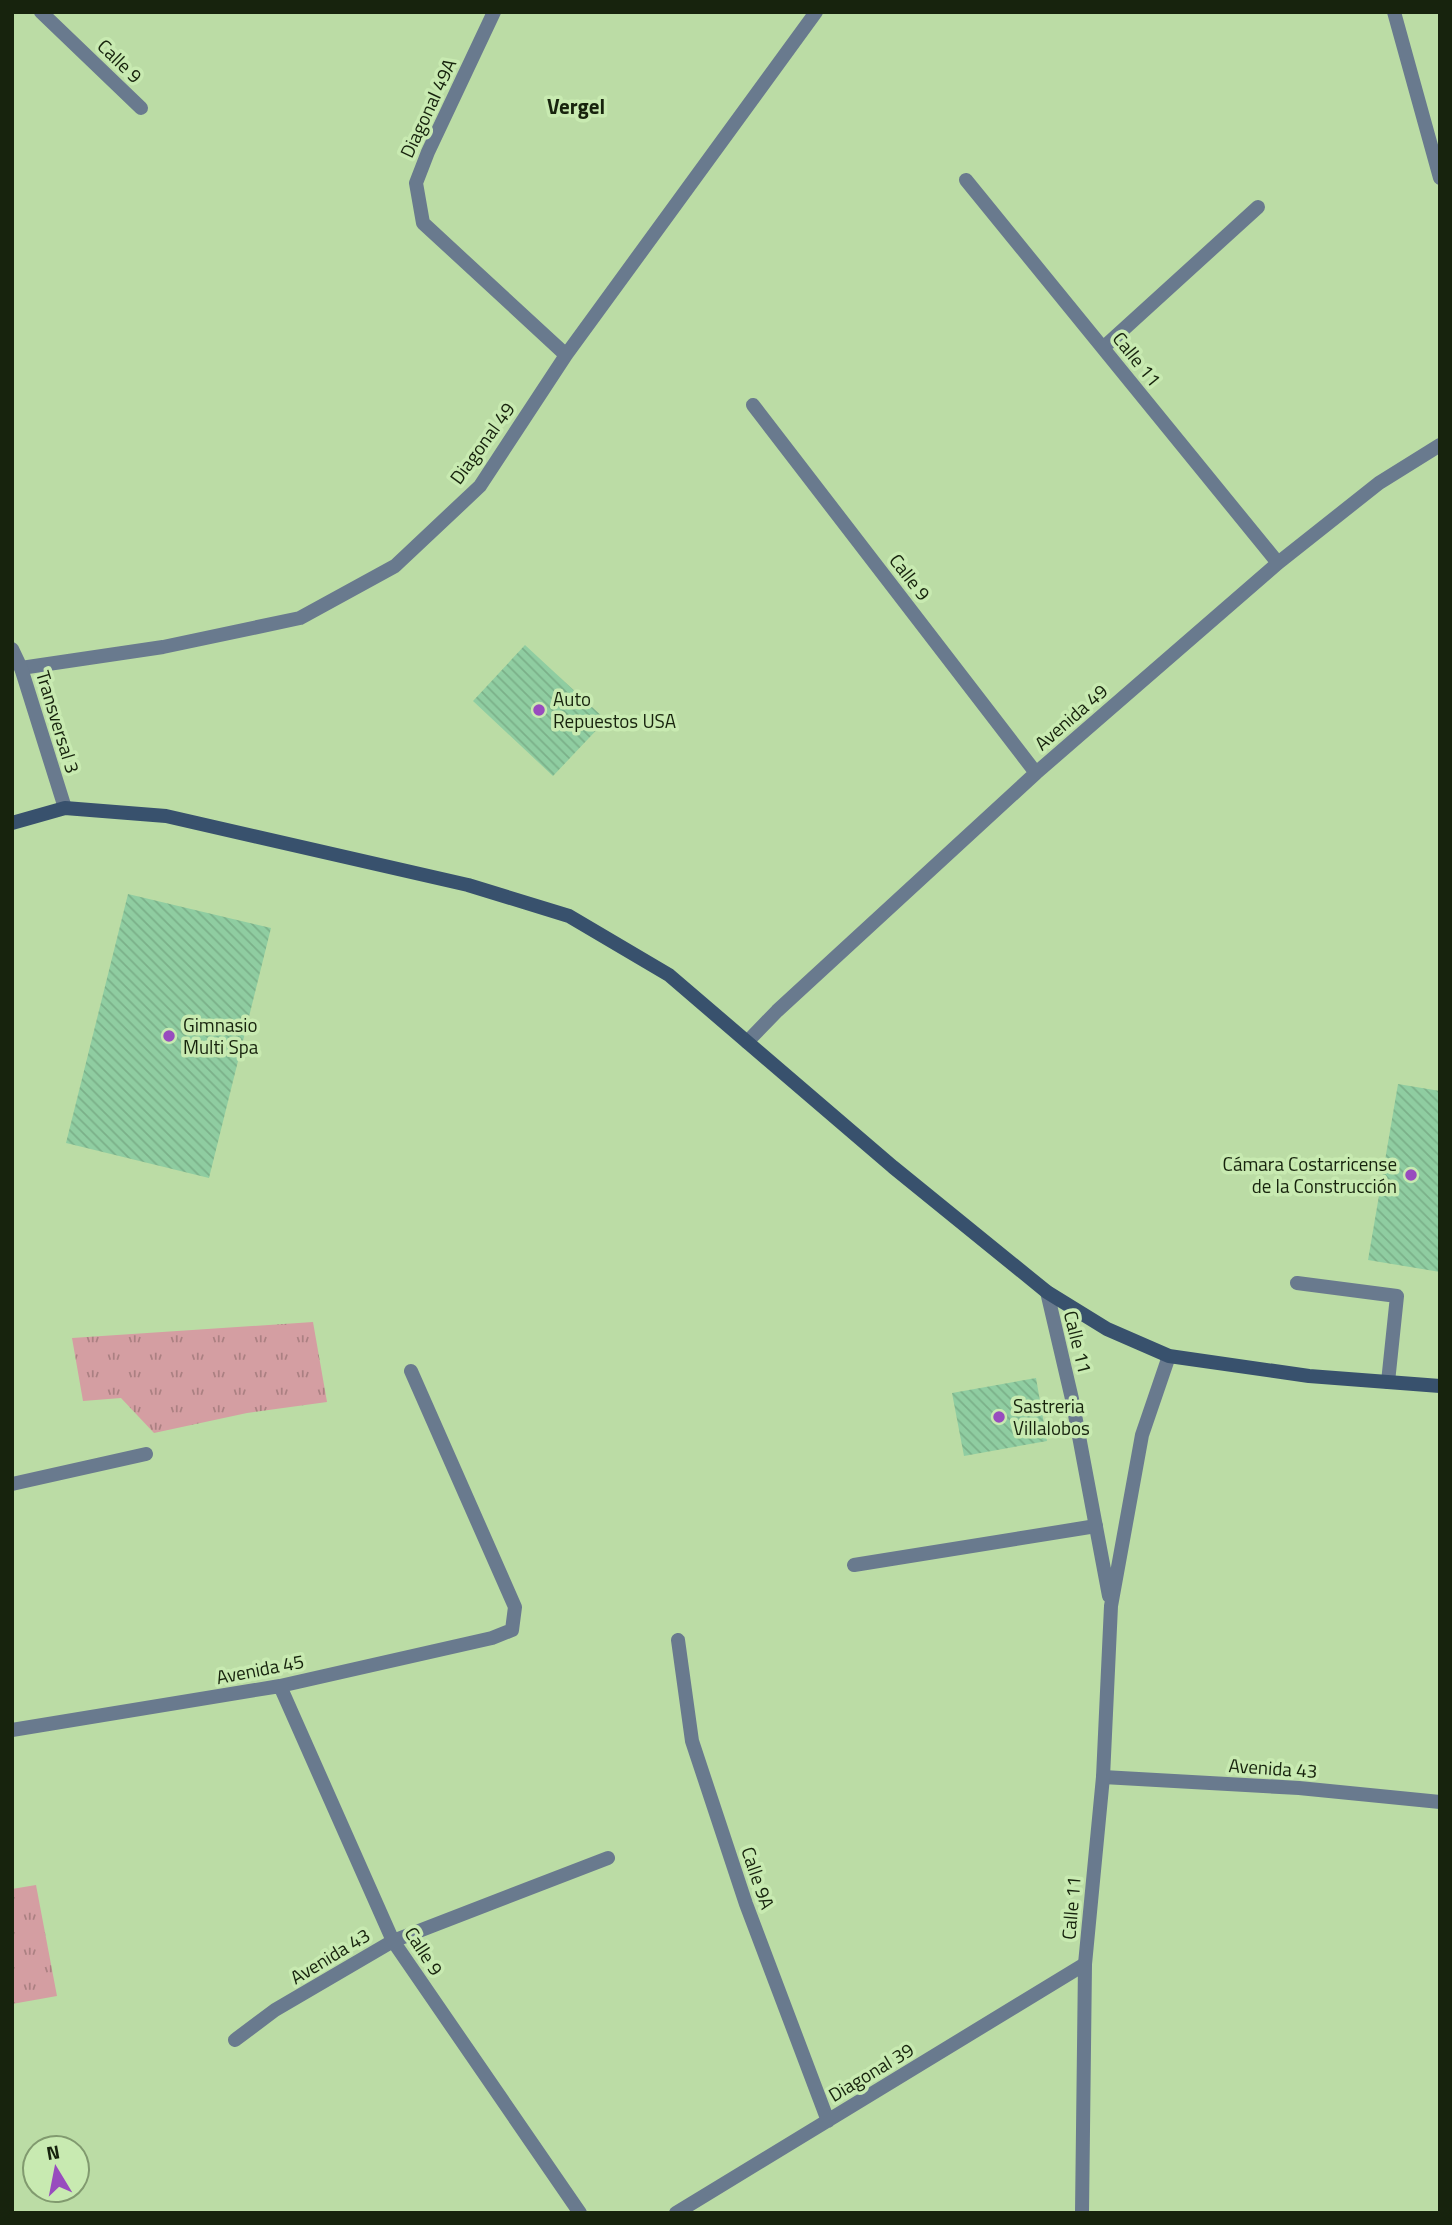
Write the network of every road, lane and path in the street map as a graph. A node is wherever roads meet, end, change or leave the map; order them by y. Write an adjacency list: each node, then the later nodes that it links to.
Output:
1 (41, 12): 5 (street, Calle 9)
2 (494, 12): 10 (street, Diagonal 49A)
3 (816, 12): 10 (street, Diagonal 49)
4 (1394, 12): 6 (street)
5 (141, 108)
6 (1440, 178)
7 (966, 180): 9 (street, Calle 11)
8 (1258, 207): 9 (street)
9 (1103, 348): 13 (street, Calle 11)
10 (566, 355): 15 (street, Diagonal 49)
11 (753, 405): 16 (street, Calle 9)
12 (1440, 445): 13 (street, Avenida 49)
13 (1278, 562): 16 (street, Avenida 49)
14 (12, 649): 15 (street, Transversal 3)
15 (21, 668): 17 (street, Transversal 3)
16 (1036, 772): 19 (street, Avenida 49)
17 (65, 808): 18 (main road); 19 (main road)
18 (12, 823)
19 (747, 1042): 21 (main road)
20 (1297, 1283): 24 (street)
21 (1047, 1292): 22 (main road); 28 (street, Calle 11)
22 (1169, 1356): 24 (main road); 30 (street, Calle 11)
23 (411, 1371): 32 (street, Avenida 45)
24 (1388, 1382): 25 (main road)
25 (1440, 1386)
26 (146, 1454): 27 (street)
27 (12, 1484)
28 (1096, 1526): 29 (street); 30 (street, Calle 11)
29 (854, 1565)
30 (1111, 1606): 34 (street, Calle 11)
31 (678, 1640): 40 (street, Calle 9A)
32 (280, 1686): 33 (street, Avenida 45); 37 (street, Calle 9)
33 (12, 1730)
34 (1103, 1777): 35 (street, Avenida 43); 38 (street, Calle 11)
35 (1440, 1802)
36 (608, 1858): 37 (street, Avenida 43)
37 (393, 1941): 39 (street, Avenida 43); 41 (street, Calle 9)
38 (1085, 1964): 40 (street, Diagonal 39); 43 (street, Calle 11)
39 (235, 2040)
40 (828, 2121): 42 (street, Diagonal 39)
41 (580, 2213)
42 (676, 2213)
43 (1082, 2213)

